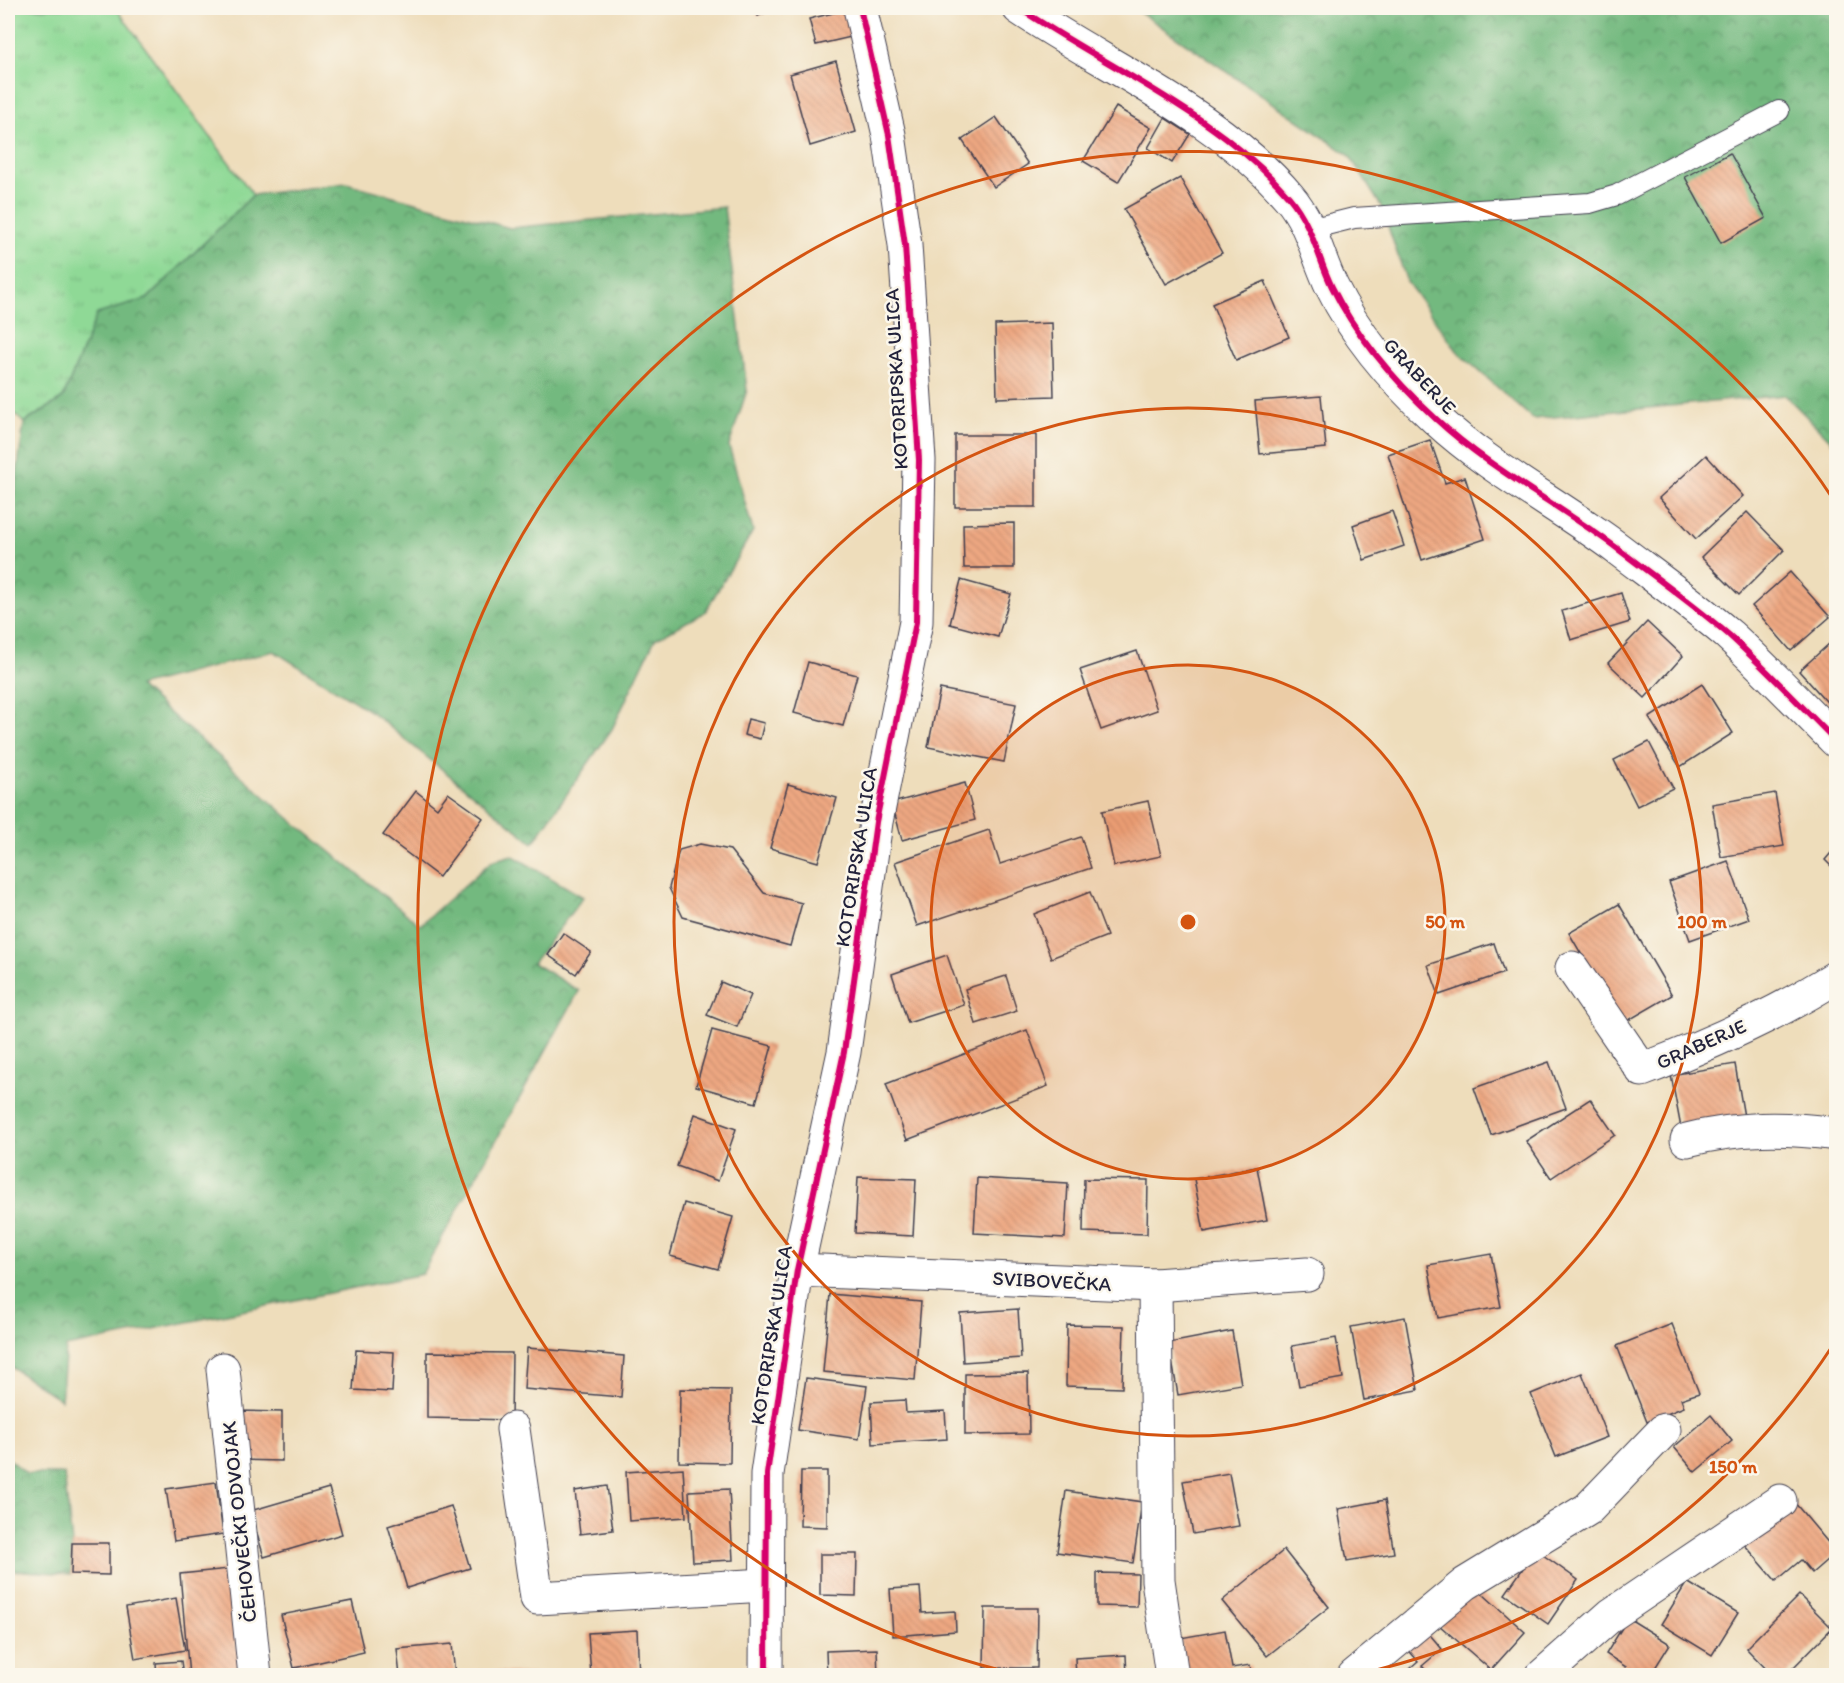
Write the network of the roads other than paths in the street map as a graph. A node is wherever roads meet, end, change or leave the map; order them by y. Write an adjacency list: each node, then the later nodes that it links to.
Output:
1 (860, 8): 10 (street, KOTORIPSKA ULICA)
2 (1019, 8): 4 (street, GRABERJE)
3 (1779, 111): 4 (lane)
4 (1310, 229): 5 (street, GRABERJE)
5 (1836, 741)
6 (1572, 968): 7 (street, GRABERJE)
7 (1836, 977)
8 (1836, 1134): 9 (street)
9 (1687, 1140)
10 (797, 1270): 12 (street, SVIBOVEČKA); 17 (street, KOTORIPSKA ULICA)
11 (1307, 1274): 12 (street, SVIBOVEČKA)
12 (1155, 1286): 20 (street)
13 (223, 1369): 18 (street, ČEHOVEČKI ODVOJAK)
14 (513, 1429): 17 (street)
15 (1664, 1430): 21 (street)
16 (1780, 1501): 22 (street)
17 (766, 1585): 19 (street, KOTORIPSKA ULICA)
18 (255, 1676)
19 (766, 1676)
20 (1172, 1676)
21 (1353, 1676)
22 (1542, 1676)

